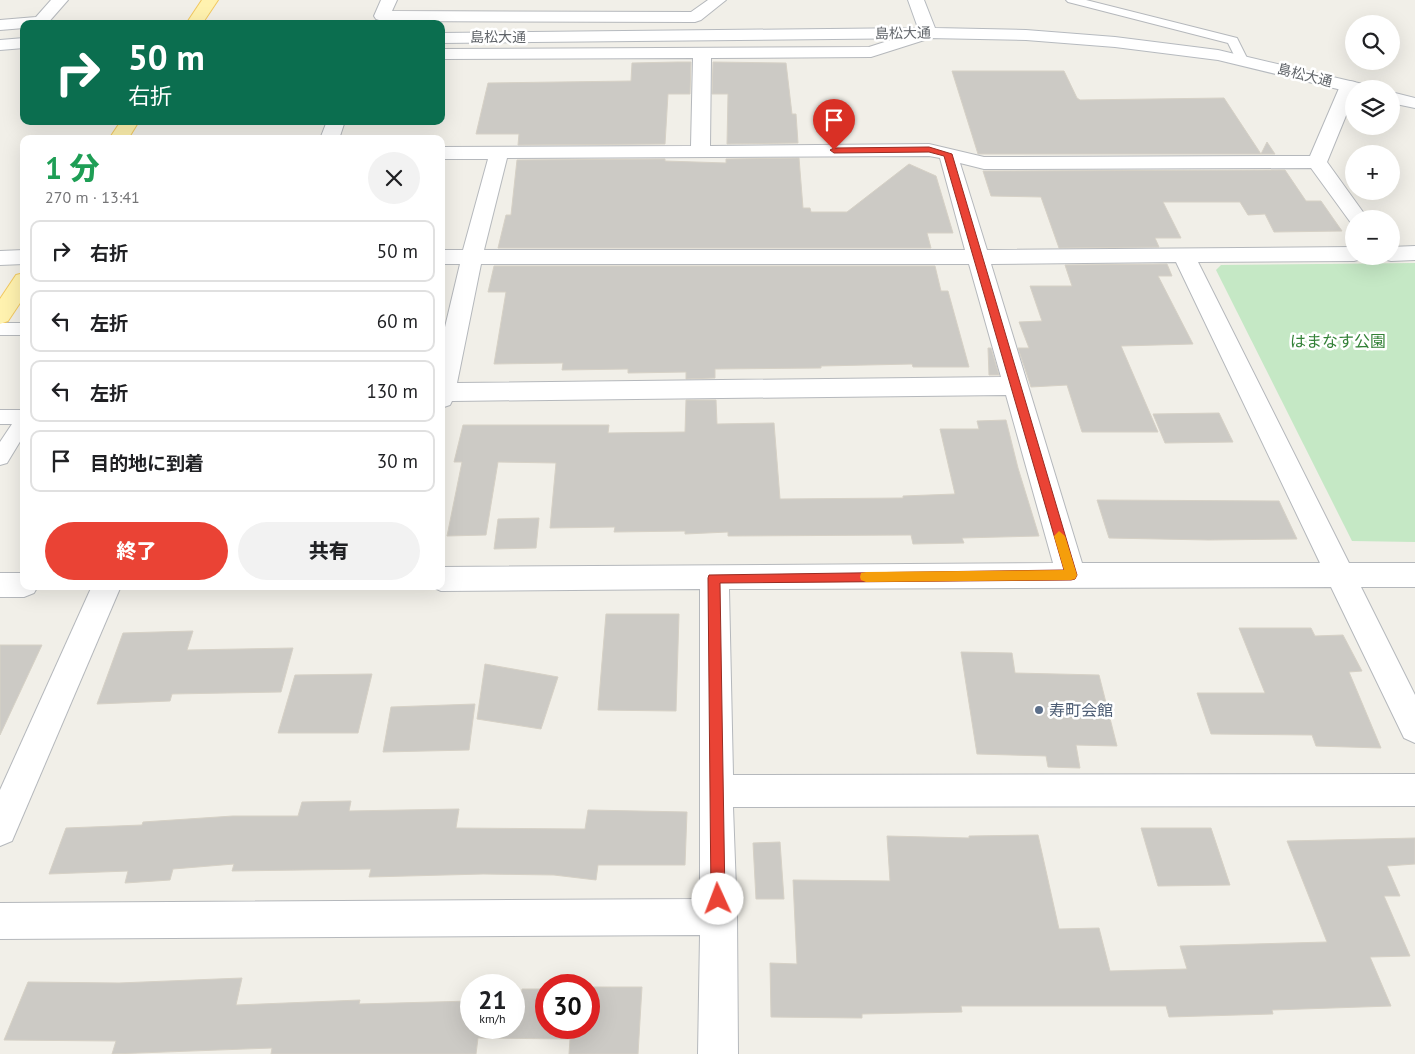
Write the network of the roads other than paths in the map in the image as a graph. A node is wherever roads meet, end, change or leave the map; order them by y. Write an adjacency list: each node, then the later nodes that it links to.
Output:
1 (60, 0): 7 (street)
2 (210, 0): 8 (main road)
3 (389, 0): 4 (street)
4 (718, 0)
5 (916, 0): 11 (street)
6 (1072, 0): 17 (lane)
7 (42, 20)
8 (197, 20)
9 (20, 23): 10 (street)
10 (0, 25)
11 (928, 32): 12 (street, 島松大通); 15 (street); 17 (street, 島松大通)
12 (445, 38)
13 (20, 43): 14 (street)
14 (0, 45)
15 (702, 53): 16 (street); 23 (street)
16 (445, 54)
17 (1242, 60): 18 (street, 島松大通)
18 (1345, 85)
19 (1400, 99): 20 (street)
20 (1415, 103)
21 (1345, 107): 26 (street)
22 (499, 152): 23 (street); 24 (street); 34 (street)
23 (700, 152): 25 (street)
24 (445, 153)
25 (948, 154): 26 (street); 35 (street)
26 (1317, 162): 27 (street)
27 (1352, 210)
28 (1415, 253): 31 (street)
29 (1183, 254): 30 (street); 35 (street); 48 (street)
30 (1345, 254)
31 (1400, 254)
32 (20, 257): 36 (street)
33 (445, 257): 34 (street)
34 (472, 257): 35 (street); 41 (street)
35 (978, 257): 42 (street)
36 (0, 258)
37 (20, 286): 38 (main road)
38 (0, 316)
39 (0, 328): 40 (lane)
40 (20, 329)
41 (445, 381)
42 (1015, 386): 43 (street); 49 (street)
43 (445, 395)
44 (0, 417): 45 (lane)
45 (20, 418)
46 (20, 425): 47 (lane)
47 (0, 458)
48 (1338, 574): 49 (street); 50 (street); 56 (street)
49 (1071, 575): 51 (street)
50 (1415, 576)
51 (714, 578): 52 (street); 58 (street)
52 (445, 580)
53 (20, 584): 54 (street)
54 (0, 585)
55 (105, 590): 59 (street)
56 (1415, 728)
57 (1415, 790): 58 (street)
58 (715, 792): 60 (street)
59 (0, 829)
60 (719, 917): 61 (street); 62 (street)
61 (0, 921)
62 (718, 1054)

